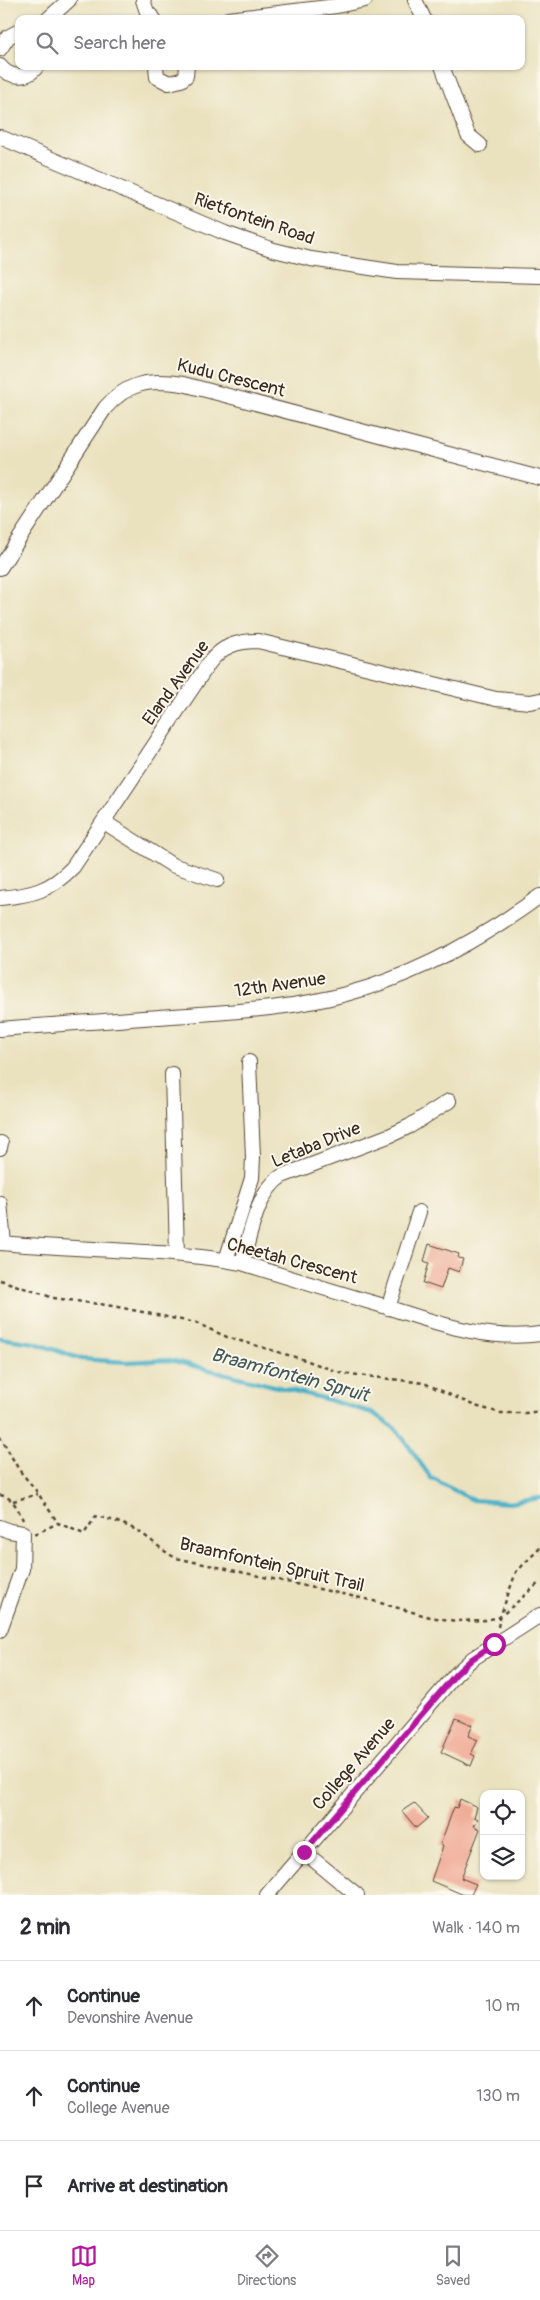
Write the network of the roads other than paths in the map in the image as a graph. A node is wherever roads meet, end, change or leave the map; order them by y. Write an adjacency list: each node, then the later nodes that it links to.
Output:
1 (69, 0): 5 (street)
2 (143, 0): 6 (street)
3 (365, 0): 7 (street)
4 (416, 0): 8 (street)
5 (52, 15)
6 (150, 15)
7 (262, 15)
8 (422, 15)
9 (15, 33): 10 (street)
10 (0, 48)
11 (0, 66): 12 (street)
12 (34, 70)
13 (156, 70): 14 (street)
14 (187, 70)
15 (443, 70): 17 (street)
16 (0, 137): 18 (street, Rietfontein Road)
17 (480, 145)
18 (540, 276)
19 (540, 478): 20 (street, Kudu Crescent)
20 (0, 568)
21 (540, 700): 22 (street, Eland Avenue)
22 (104, 822): 23 (street); 25 (street, Eland Avenue)
23 (217, 880)
24 (540, 896): 26 (street, 12th Avenue)
25 (0, 898)
26 (0, 1029)
27 (249, 1062): 34 (street)
28 (172, 1074): 33 (street)
29 (449, 1100): 35 (street, Letaba Drive)
30 (0, 1203): 32 (street)
31 (419, 1212): 36 (street)
32 (2, 1243): 33 (street, Cheetah Crescent)
33 (177, 1254): 34 (street, Cheetah Crescent)
34 (226, 1260): 35 (street, Cheetah Crescent)
35 (242, 1263): 36 (street, Cheetah Crescent)
36 (388, 1308): 37 (street, Cheetah Crescent)
37 (540, 1334)
38 (0, 1527): 40 (street)
39 (540, 1615): 41 (street, College Avenue)
40 (0, 1630)
41 (304, 1852): 42 (street, College Avenue); 43 (street)
42 (267, 1895)
43 (357, 1895)

